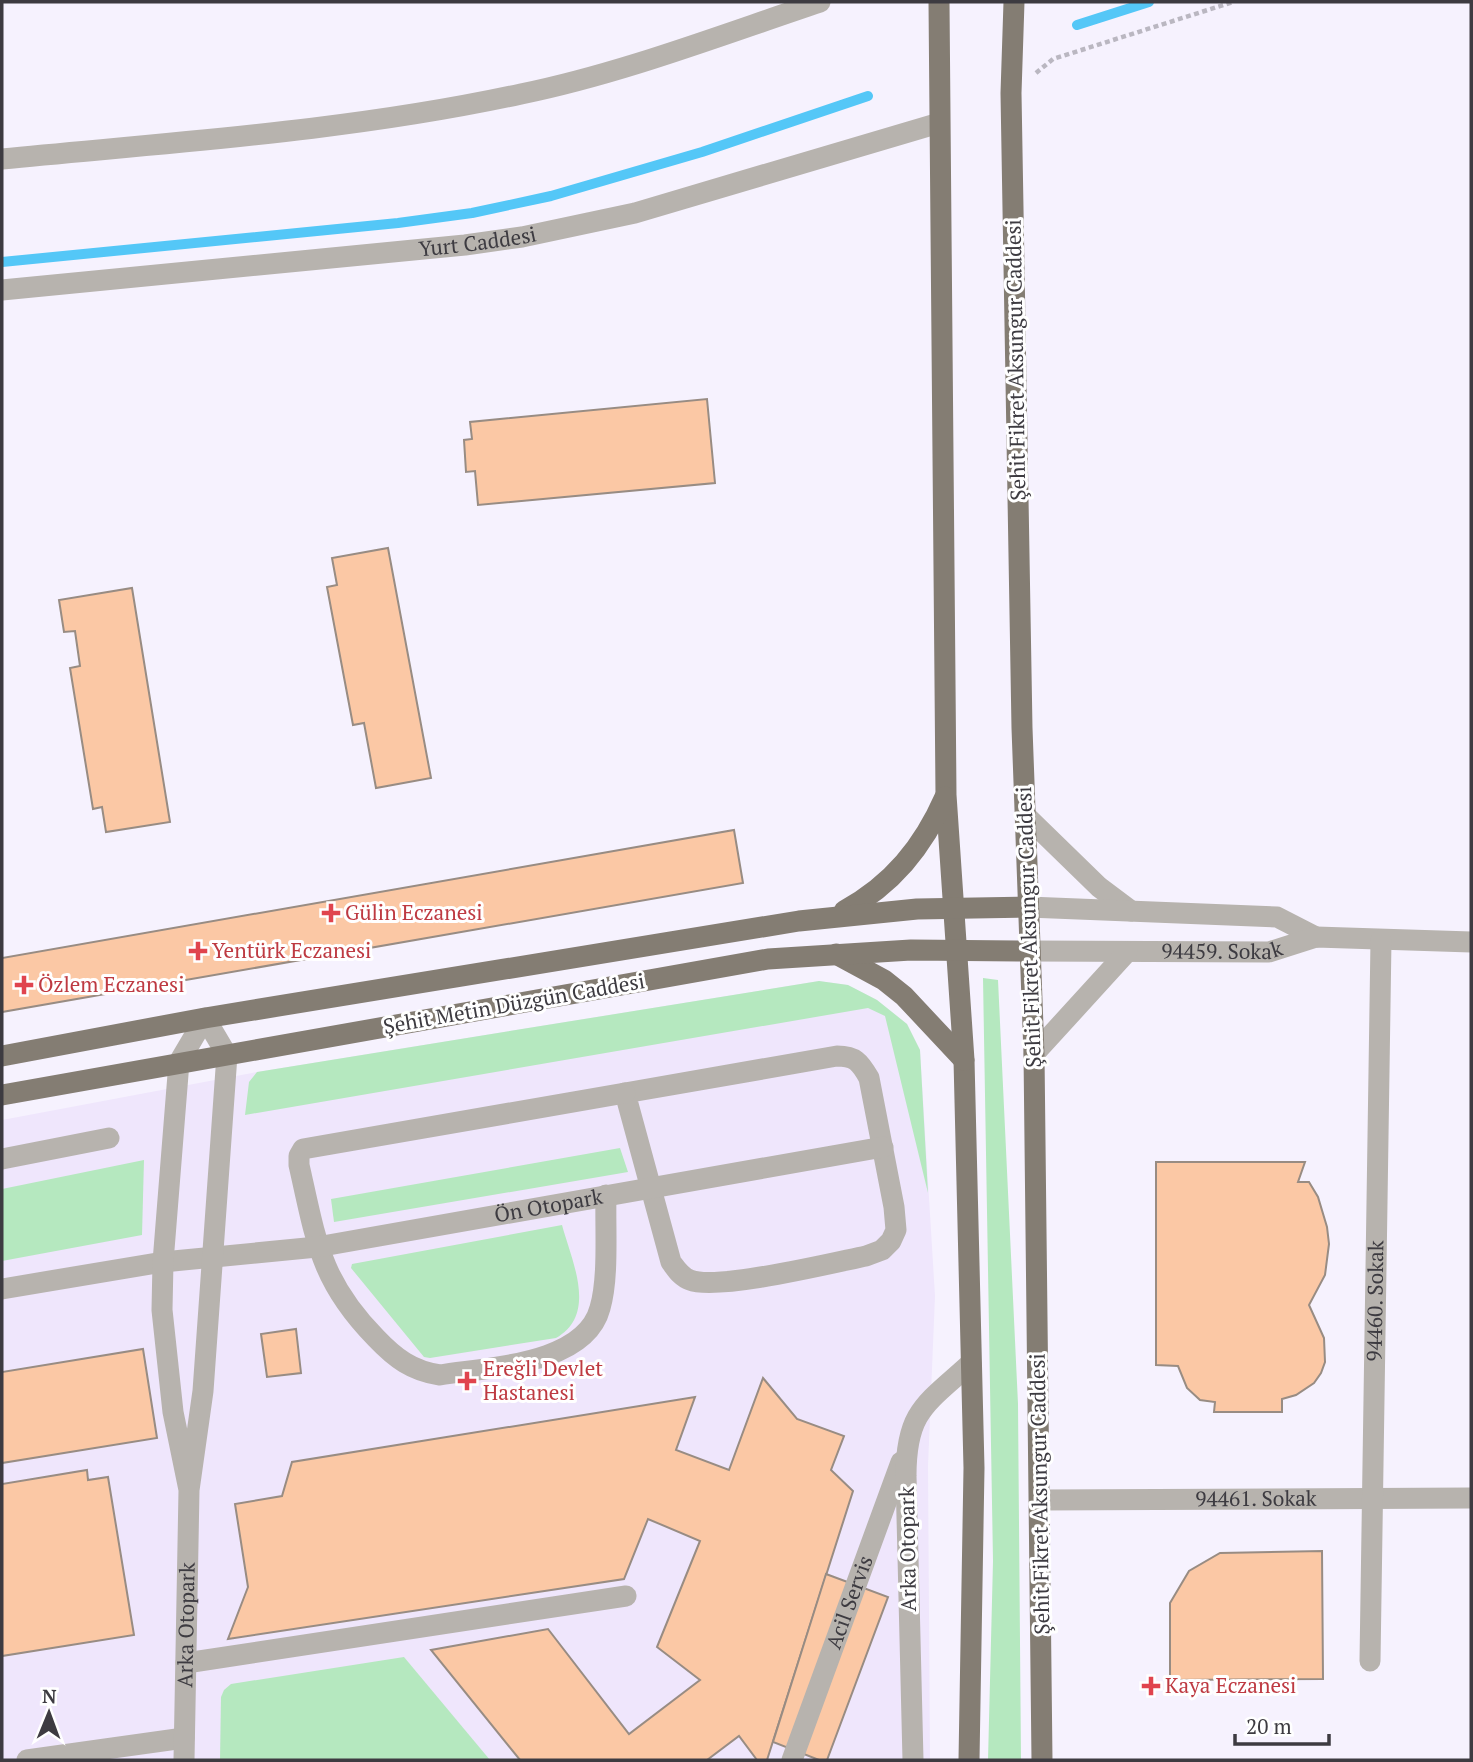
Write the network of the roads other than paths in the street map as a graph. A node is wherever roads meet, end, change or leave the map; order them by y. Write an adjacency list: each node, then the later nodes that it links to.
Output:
1 (820, 2): 5 (street)
2 (939, 2): 4 (main road)
3 (1014, 2): 8 (main road, Şehit Fikret Aksungur Caddesi)
4 (939, 123): 6 (street, Yurt Caddesi); 7 (main road)
5 (2, 159)
6 (2, 290)
7 (946, 794): 10 (main road); 12 (main road)
8 (1025, 815): 9 (main road, Şehit Fikret Aksungur Caddesi); 11 (street)
9 (1028, 907): 10 (main road, Şehit Metin Düzgün Caddesi); 11 (street, 94459. Sokak); 17 (main road, Şehit Fikret Aksungur Caddesi)
10 (954, 909): 12 (main road, Şehit Metin Düzgün Caddesi); 16 (main road)
11 (1131, 911): 13 (street, 94459. Sokak)
12 (834, 916): 20 (main road, Şehit Metin Düzgün Caddesi)
13 (1316, 937): 14 (street, 94459. Sokak); 18 (street, 94459. Sokak)
14 (1381, 940): 15 (street, 94459. Sokak); 40 (street, 94460. Sokak)
15 (1471, 942)
16 (957, 949): 17 (main road, Şehit Metin Düzgün Caddesi); 19 (main road, Şehit Metin Düzgün Caddesi); 24 (main road)
17 (1030, 951): 18 (street, 94459. Sokak); 21 (main road, Şehit Fikret Aksungur Caddesi)
18 (1127, 952): 21 (street)
19 (836, 954): 22 (main road, Şehit Metin Düzgün Caddesi); 24 (main road)
20 (205, 1018): 22 (street); 23 (main road, Şehit Metin Düzgün Caddesi); 25 (street)
21 (1034, 1054): 42 (main road, Şehit Fikret Aksungur Caddesi)
22 (228, 1055): 25 (main road, Şehit Metin Düzgün Caddesi); 34 (street)
23 (2, 1056)
24 (964, 1060): 37 (main road)
25 (179, 1062): 27 (main road, Şehit Metin Düzgün Caddesi); 35 (street)
26 (625, 1093): 29 (street); 31 (street); 33 (street)
27 (2, 1095)
28 (109, 1138): 30 (street)
29 (883, 1147): 31 (street, Ön Otopark); 31 (street)
30 (2, 1159)
31 (651, 1187): 32 (street, Ön Otopark)
32 (606, 1195): 33 (street, Ön Otopark); 33 (street)
33 (317, 1247): 34 (street, Ön Otopark)
34 (212, 1256): 35 (street, Ön Otopark); 39 (street)
35 (163, 1262): 36 (street, Ön Otopark); 39 (street)
36 (2, 1289)
37 (971, 1363): 38 (street, Arka Otopark); 51 (main road)
38 (907, 1444): 49 (street, Acil Servis); 50 (street, Arka Otopark)
39 (189, 1490): 45 (street, Arka Otopark)
40 (1373, 1498): 41 (street, 94461. Sokak); 42 (street, 94461. Sokak); 44 (street, 94460. Sokak)
41 (1471, 1498)
42 (1041, 1500): 52 (main road, Şehit Fikret Aksungur Caddesi)
43 (626, 1596): 45 (street)
44 (1370, 1661)
45 (186, 1663): 46 (street, Arka Otopark)
46 (184, 1738): 47 (street); 48 (street, Arka Otopark)
47 (27, 1760)
48 (184, 1760)
49 (792, 1760)
50 (913, 1760)
51 (969, 1760)
52 (1042, 1760)

